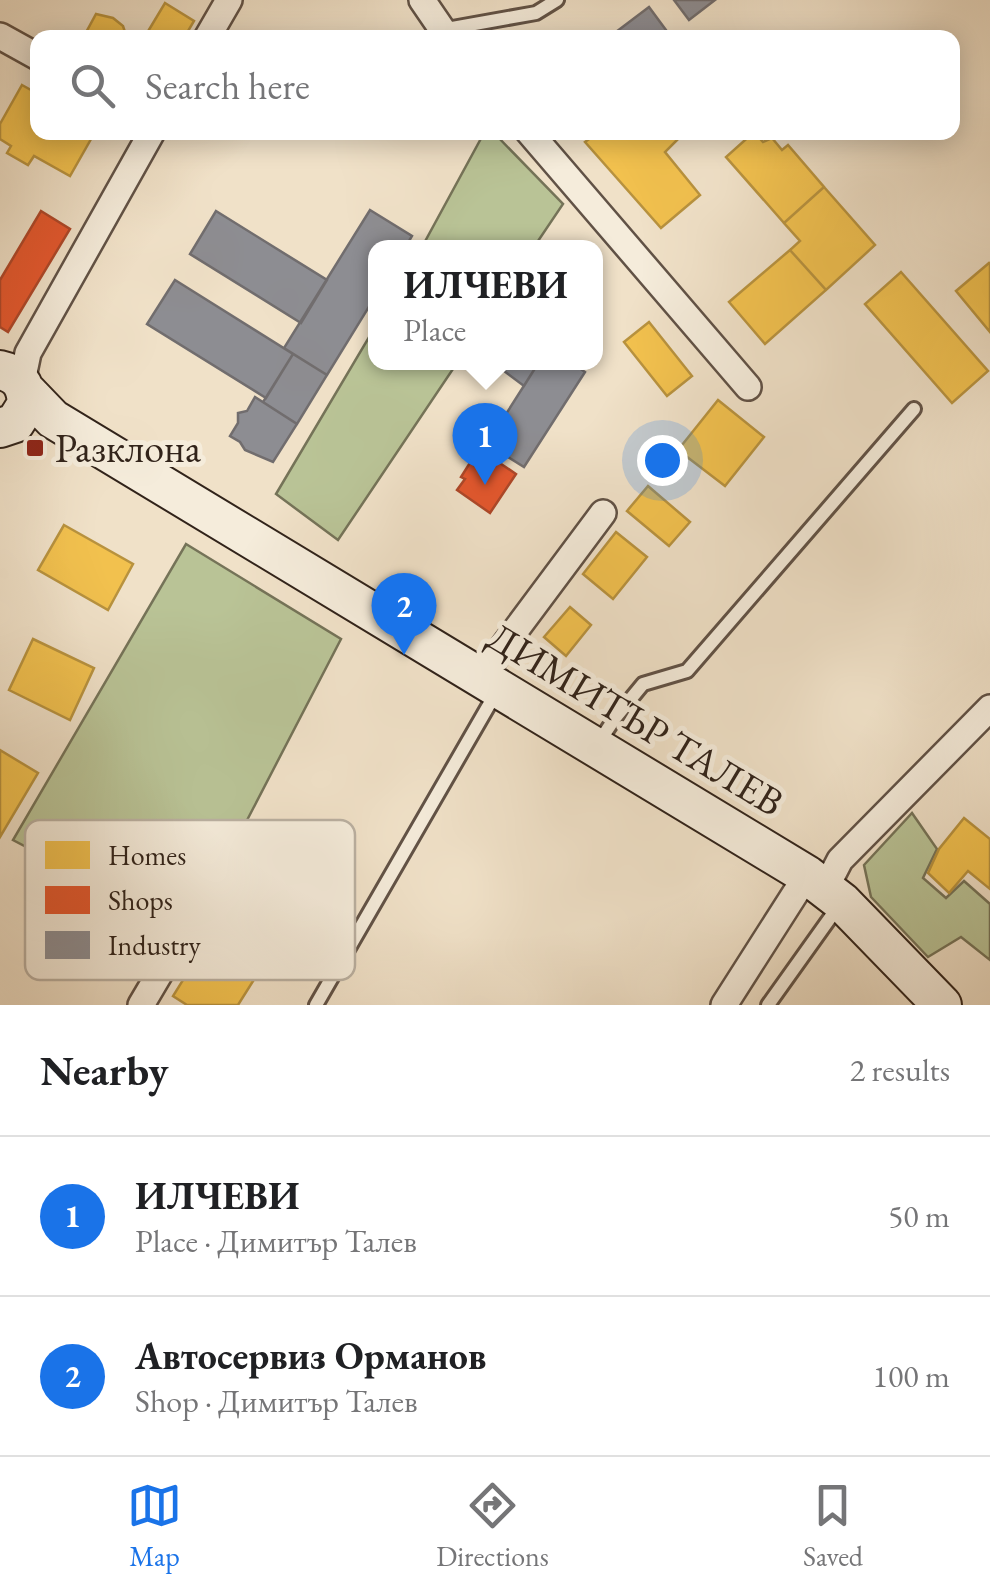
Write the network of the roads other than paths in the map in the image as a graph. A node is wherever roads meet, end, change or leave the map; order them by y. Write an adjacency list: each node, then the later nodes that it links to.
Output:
1 (229, 0): 4 (street)
2 (422, 0): 5 (street)
3 (557, 0): 6 (lane)
4 (212, 30)
5 (441, 30)
6 (462, 30)
7 (0, 36): 8 (street)
8 (30, 52)
9 (148, 140): 11 (street)
10 (536, 140): 12 (street)
11 (14, 388): 15 (street, ДИМИТЪР ТАЛЕВ)
12 (748, 388)
13 (914, 409): 17 (lane)
14 (603, 513): 15 (street)
15 (489, 683): 17 (street, ДИМИТЪР ТАЛЕВ); 19 (lane)
16 (990, 708): 18 (street)
17 (596, 747): 18 (street, ДИМИТЪР ТАЛЕВ)
18 (824, 889): 24 (street); 25 (lane); 26 (street, ДИМИТЪР ТАЛЕВ)
19 (355, 932)
20 (156, 980): 22 (street)
21 (329, 980): 23 (lane)
22 (141, 1005)
23 (316, 1005)
24 (724, 1005)
25 (768, 1005)
26 (942, 1005)

